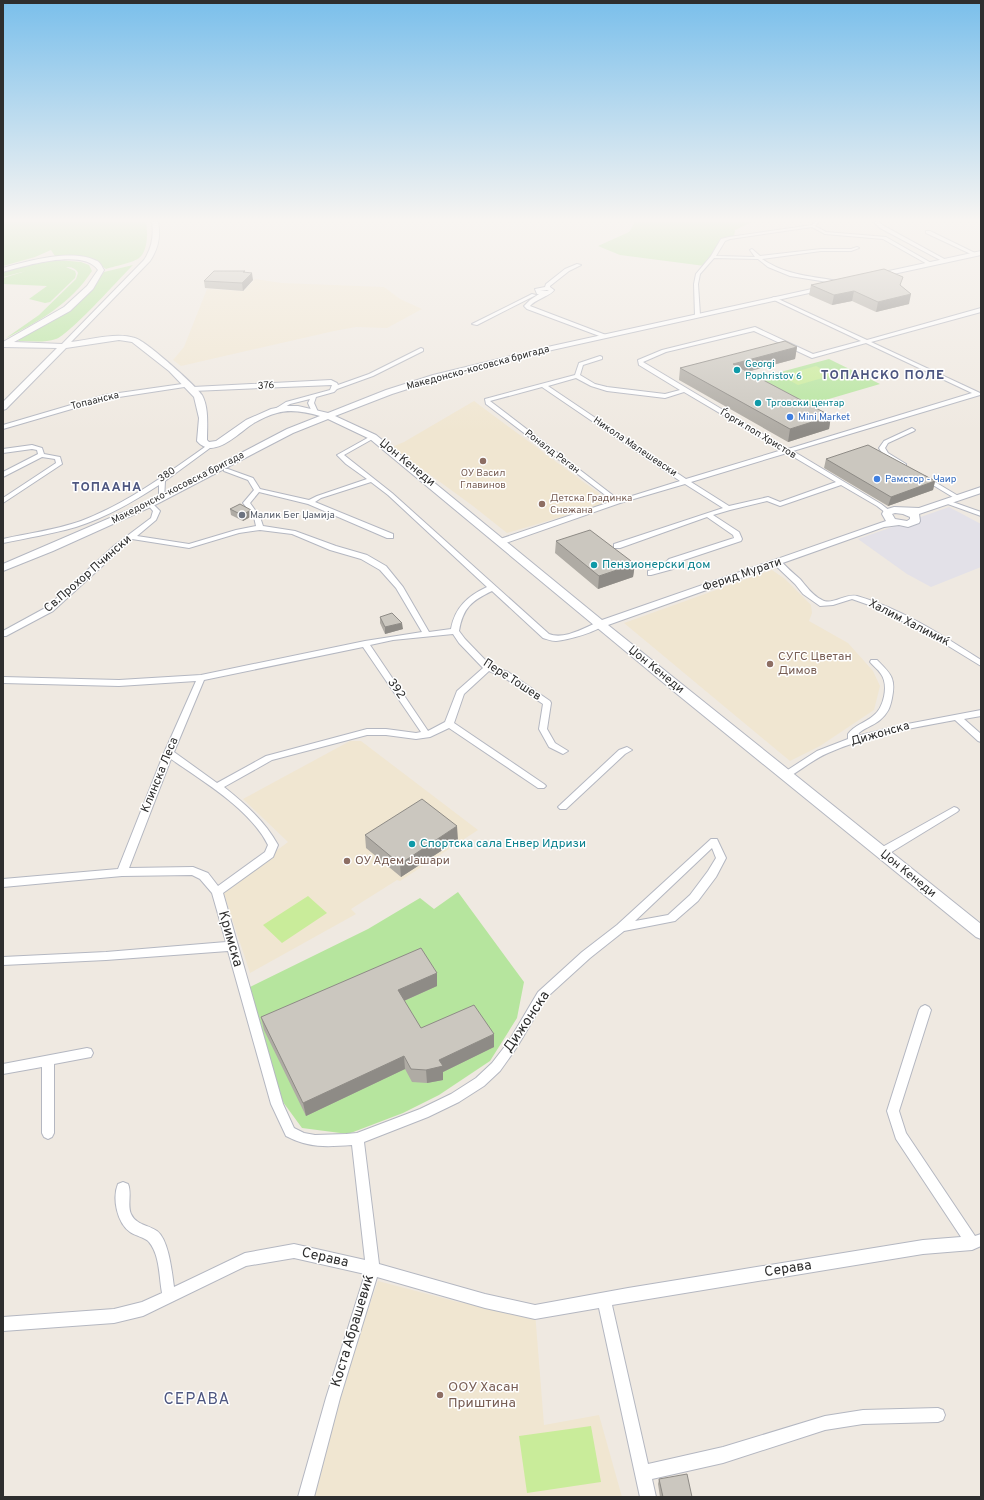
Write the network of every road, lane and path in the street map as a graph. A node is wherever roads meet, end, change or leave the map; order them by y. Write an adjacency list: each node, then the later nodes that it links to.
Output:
1 (85, 292): 13 (street)
2 (117, 292): 14 (street)
3 (542, 292): 10 (street)
4 (543, 292): 11 (street)
5 (696, 292): 9 (street)
6 (803, 292): 7 (street, Македонско-косовска бригада)
7 (774, 298): 9 (street, Македонско-косовска бригада); 12 (street)
8 (981, 310): 12 (street)
9 (697, 315): 11 (street, Македонско-косовска бригада)
10 (475, 324)
11 (604, 336): 24 (street, Македонско-косовска бригада)
12 (868, 342): 21 (street, Ѓорги поп Христов); 23 (street)
13 (4, 344): 14 (street)
14 (63, 346): 19 (street); 25 (street)
15 (421, 350): 20 (street, 376)
16 (600, 358): 17 (street)
17 (577, 376): 18 (street); 21 (street)
18 (543, 385): 43 (street, Никола Малешевски); 51 (street, Роналд Реган)
19 (191, 387): 20 (street, 376); 28 (street, Топаанска); 33 (street)
20 (335, 388): 22 (street, 376)
21 (685, 390): 35 (street, Ѓорги поп Христов)
22 (314, 395): 26 (street, 376); 27 (street)
23 (979, 395): 35 (street)
24 (360, 403): 27 (street, Македонско-косовска бригада); 29 (street)
25 (3, 407)
26 (278, 409): 27 (street, 380); 33 (street, 380)
27 (321, 414): 29 (street, Џон Кенеди); 31 (street, Македонско-косовска бригада)
28 (3, 427)
29 (356, 428): 31 (street); 32 (street, Џон Кенеди)
30 (912, 430): 38 (street)
31 (290, 432): 47 (street, Македонско-косовска бригада)
32 (373, 436): 42 (street); 62 (street, Џон Кенеди)
33 (211, 445): 41 (street, 380)
34 (3, 451): 36 (street)
35 (787, 451): 43 (street); 44 (street, Ѓорги поп Христов)
36 (41, 455): 40 (street); 49 (street)
37 (226, 470): 45 (street)
38 (912, 470)
39 (919, 474): 48 (street)
40 (3, 475)
41 (162, 479): 47 (street); 61 (street, 380)
42 (372, 480): 50 (street); 67 (street)
43 (686, 482): 51 (street); 54 (street, Никола Малешевски)
44 (841, 483): 54 (street); 57 (street, Ѓорги поп Христов)
45 (257, 490): 50 (street); 58 (street)
46 (981, 490): 48 (street)
47 (162, 498): 53 (street, Македонско-косовска бригада)
48 (958, 498): 52 (street)
49 (3, 502)
50 (310, 502): 59 (street)
51 (618, 502): 62 (street)
52 (947, 502): 55 (street); 57 (street, Ферид Мурати)
53 (150, 504): 60 (street, Св.Прохор Пчински); 65 (street, Македонско-косовска бригада)
54 (728, 508): 56 (street)
55 (981, 514)
56 (708, 515): 63 (street); 66 (street)
57 (890, 517): 64 (street, Ферид Мурати)
58 (260, 528): 60 (street); 70 (street)
59 (390, 536)
60 (130, 537): 71 (street, Св.Прохор Пчински)
61 (3, 541)
62 (500, 542): 68 (street, Џон Кенеди)
63 (617, 546)
64 (777, 562): 68 (street, Ферид Мурати); 74 (street, Халим Халимиќ)
65 (3, 568)
66 (651, 573)
67 (493, 587): 68 (street); 69 (street)
68 (601, 624): 87 (street, Џон Кенеди)
69 (456, 631): 70 (street); 75 (street, Пере Тошев)
70 (426, 633): 72 (street)
71 (3, 634)
72 (365, 643): 76 (street); 81 (street, 392)
73 (874, 662): 83 (street)
74 (981, 664)
75 (488, 668): 80 (street); 85 (street, Пере Тошев)
76 (201, 678): 77 (street); 86 (street, Клинска Леса)
77 (3, 680)
78 (981, 713): 79 (street, Дижонска)
79 (957, 717): 82 (street); 83 (street, Дижонска)
80 (449, 724): 81 (street); 88 (street)
81 (427, 735): 89 (street)
82 (981, 739)
83 (853, 741): 87 (street, Дижонска)
84 (627, 750): 90 (street)
85 (563, 751)
86 (169, 753): 89 (street); 93 (street, Клинска Леса)
87 (786, 775): 92 (street, Џон Кенеди)
88 (541, 786)
89 (217, 787): 95 (street)
90 (563, 807)
91 (954, 810): 92 (street)
92 (881, 853): 97 (street, Џон Кенеди)
93 (122, 872): 94 (street, Кримска); 95 (street, Кримска)
94 (3, 883)
95 (216, 892): 98 (street, Кримска)
96 (622, 928): 96 (street, Дижонска); 105 (street, Дижонска)
97 (981, 934)
98 (233, 946): 99 (street); 105 (street, Кримска)
99 (3, 961)
100 (925, 1010): 107 (street, Серава)
101 (87, 1052): 102 (street)
102 (48, 1060): 103 (street); 104 (street)
103 (3, 1069)
104 (48, 1133)
105 (357, 1139): 108 (street, Коста Абрашевиќ)
106 (123, 1188): 109 (street)
107 (977, 1242): 110 (street, Серава)
108 (373, 1268): 109 (street, Серава); 110 (street, Серава); 114 (street, Коста Абрашевиќ)
109 (169, 1296): 111 (street, Серава)
110 (604, 1300): 113 (street)
111 (3, 1324)
112 (938, 1415): 113 (street)
113 (642, 1473): 115 (street)
114 (306, 1497)
115 (648, 1497)

